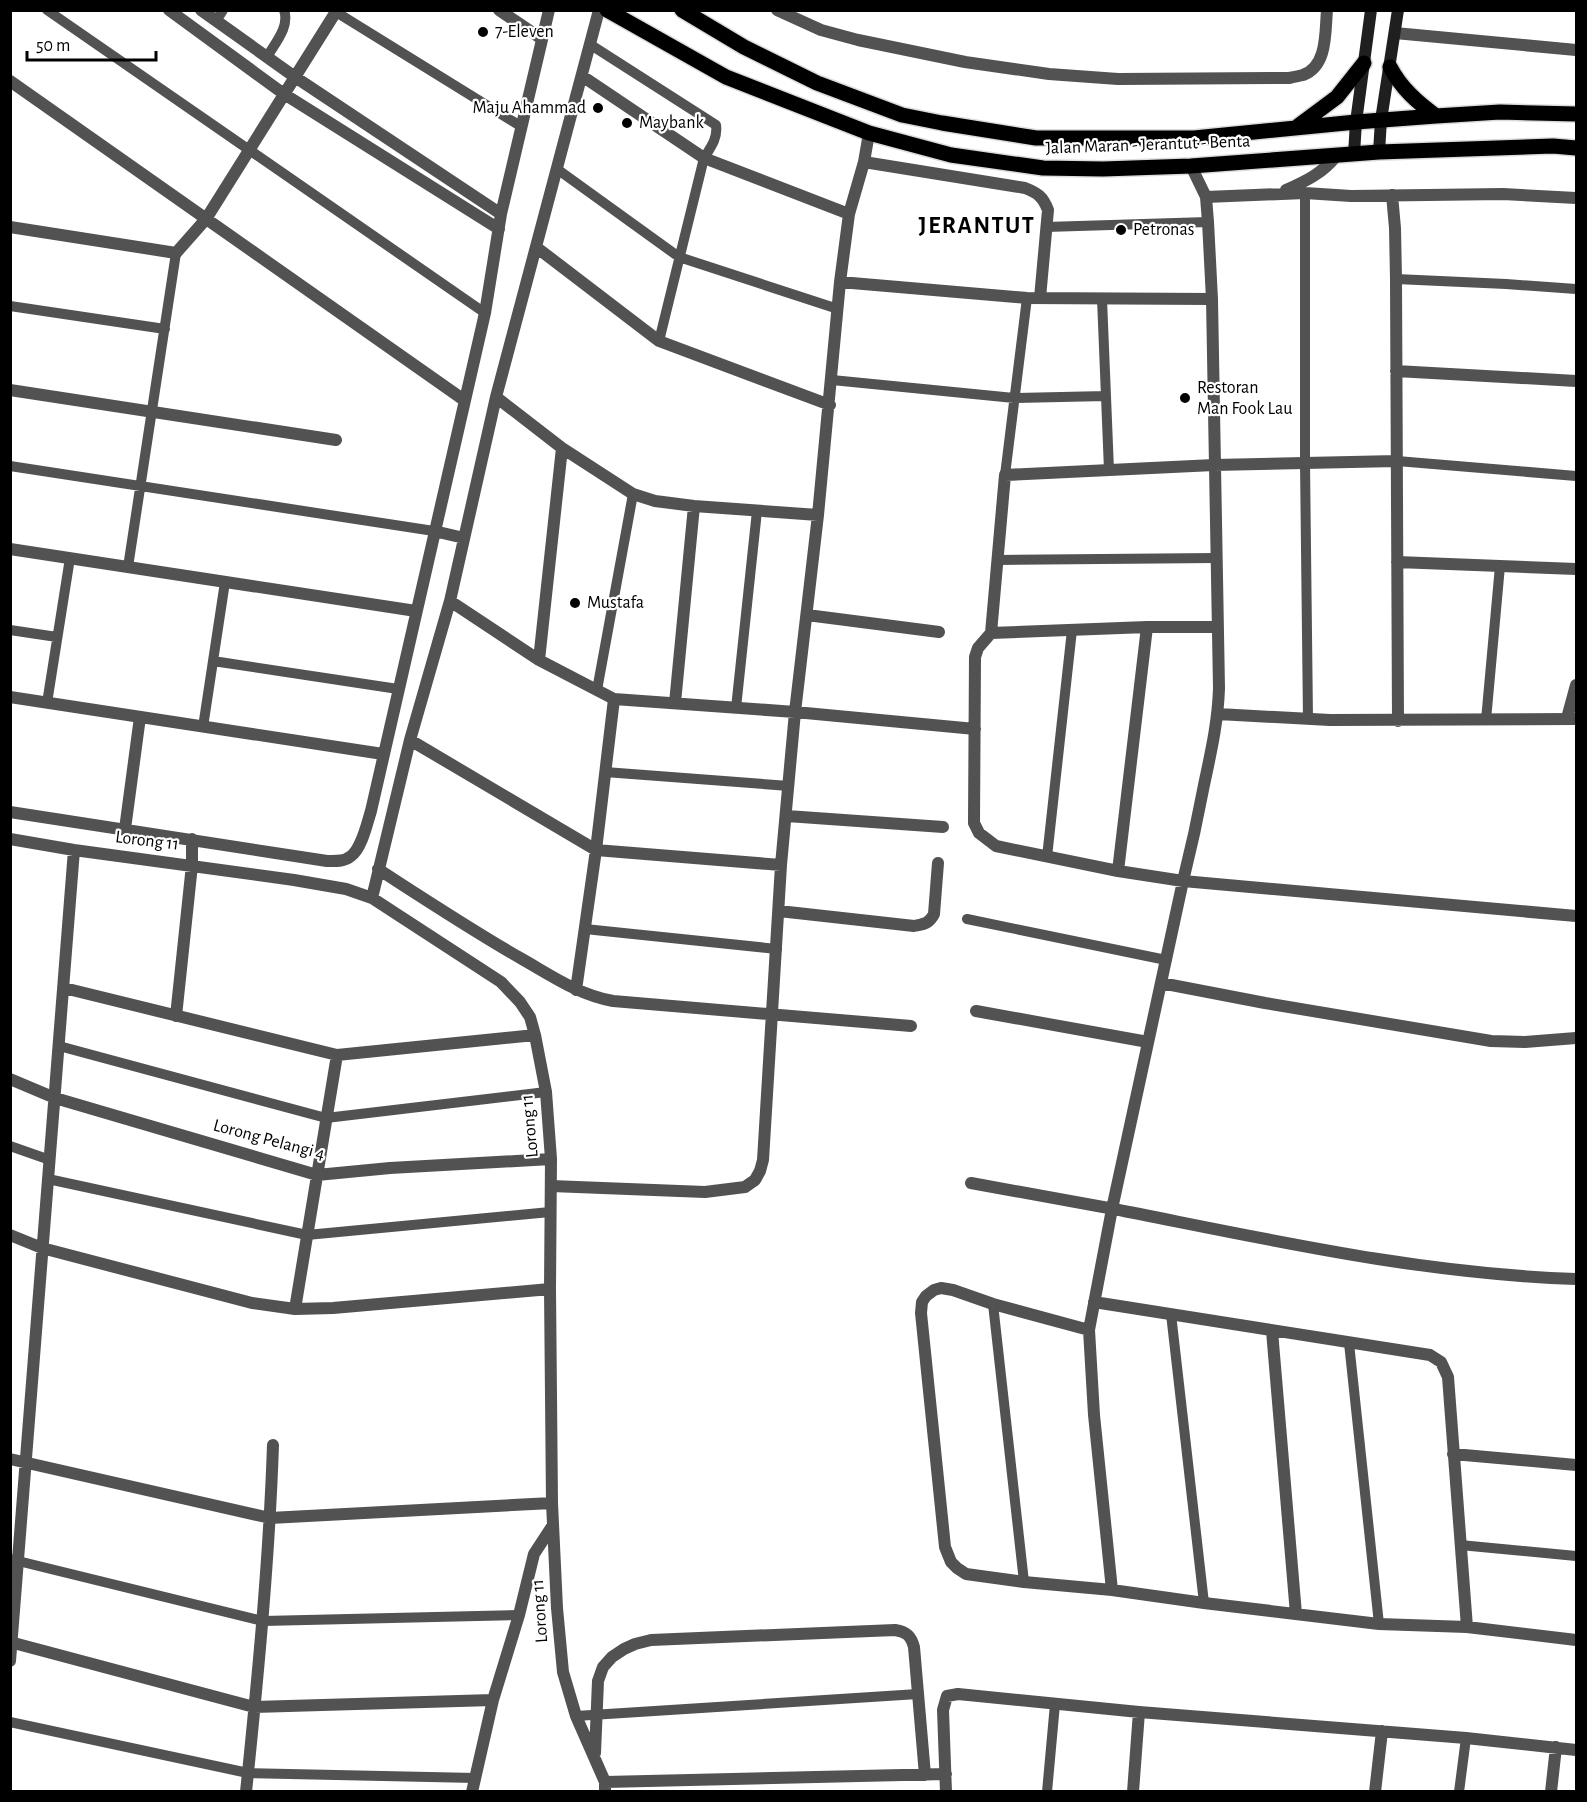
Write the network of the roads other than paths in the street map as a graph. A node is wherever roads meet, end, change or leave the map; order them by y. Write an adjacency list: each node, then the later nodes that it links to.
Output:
1 (47, 10): 35 (lane)
2 (169, 10): 26 (street)
3 (201, 10): 15 (street)
4 (284, 10): 20 (lane)
5 (500, 10): 17 (street)
6 (549, 10): 17 (street)
7 (599, 10): 18 (street)
8 (607, 10): 33 (main road, Jalan Maran - Jerantut - Benta)
9 (682, 10): 32 (main road, Jalan Maran - Jerantut - Benta)
10 (777, 10): 11 (street)
11 (1327, 10)
12 (1371, 10): 21 (street)
13 (1398, 10): 16 (street)
14 (336, 11): 24 (street); 31 (lane)
15 (220, 16): 20 (street)
16 (1395, 33): 19 (street); 22 (street)
17 (542, 39): 31 (street)
18 (591, 45): 23 (street); 39 (lane)
19 (1576, 50)
20 (267, 57): 24 (street)
21 (1364, 63): 30 (street); 32 (main road)
22 (1390, 67): 28 (main road); 29 (street)
23 (582, 76): 39 (street); 42 (street)
24 (294, 78): 26 (street); 48 (street)
25 (10, 81): 50 (street)
26 (284, 94): 35 (street); 54 (street)
27 (1576, 114): 28 (main road, Jalan Maran - Jerantut - Benta)
28 (1436, 116): 29 (main road, Jalan Maran - Jerantut - Benta)
29 (1381, 120): 30 (main road, Jalan Maran - Jerantut - Benta); 36 (street)
30 (1356, 122): 32 (main road, Jalan Maran - Jerantut - Benta); 37 (street)
31 (522, 127): 48 (street)
32 (1296, 128)
33 (869, 134): 40 (street); 41 (main road, Jalan Maran - Jerantut - Benta)
34 (1576, 148): 36 (main road, Jalan Maran - Jerantut - Benta)
35 (249, 150): 50 (street); 67 (lane)
36 (1379, 152): 37 (main road, Jalan Maran - Jerantut - Benta)
37 (1354, 154): 38 (main road, Jalan Maran - Jerantut - Benta)
38 (1336, 156): 41 (main road, Jalan Maran - Jerantut - Benta); 43 (street)
39 (704, 158): 49 (street); 57 (lane)
40 (864, 162): 49 (street); 52 (street)
41 (1191, 166): 46 (street)
42 (557, 169): 55 (street); 57 (lane)
43 (1281, 193): 44 (street); 46 (street)
44 (1305, 193): 45 (street); 83 (lane)
45 (1392, 195): 47 (street); 58 (street)
46 (1206, 197): 51 (street)
47 (1576, 198)
48 (501, 214): 54 (street)
49 (849, 214): 59 (street)
50 (206, 219): 56 (street); 77 (street)
51 (1208, 222): 52 (lane); 64 (street)
52 (1046, 227): 62 (street)
53 (10, 228): 56 (street)
54 (499, 229): 67 (street)
55 (536, 247): 69 (street); 75 (street)
56 (176, 253): 68 (lane)
57 (679, 257): 66 (lane); 69 (lane)
58 (1396, 279): 60 (lane); 70 (street)
59 (840, 282): 61 (street); 66 (street)
60 (1576, 289)
61 (1027, 298): 62 (street); 76 (lane)
62 (1040, 298): 63 (street)
63 (1102, 298): 64 (street); 74 (lane)
64 (1212, 299): 84 (street)
65 (10, 306): 68 (lane)
66 (838, 309): 71 (street)
67 (484, 313): 77 (street)
68 (165, 330): 79 (lane)
69 (659, 341): 78 (street)
70 (1396, 371): 72 (street); 82 (street)
71 (832, 380): 76 (lane); 78 (street)
72 (1576, 381)
73 (10, 390): 79 (street)
74 (1106, 396): 76 (lane); 86 (lane)
75 (496, 397): 81 (street); 95 (street)
76 (1014, 398): 87 (lane)
77 (464, 400): 94 (street)
78 (830, 405): 93 (street)
79 (152, 412): 80 (street); 89 (lane)
80 (336, 440)
81 (562, 448): 90 (street); 115 (street)
82 (1397, 460): 83 (street); 88 (lane); 100 (street)
83 (1305, 463): 84 (street); 129 (lane)
84 (1214, 465): 86 (street); 98 (street)
85 (10, 466): 89 (lane)
86 (1109, 470): 87 (street)
87 (1005, 475): 99 (street)
88 (1576, 476)
89 (140, 486): 94 (lane); 102 (lane)
90 (633, 494): 91 (street); 119 (lane)
91 (694, 506): 92 (street); 123 (street)
92 (757, 511): 93 (street); 124 (lane)
93 (818, 515): 107 (street)
94 (434, 531): 95 (street); 106 (street)
95 (464, 538): 105 (street)
96 (10, 549): 97 (street)
97 (70, 558): 102 (street); 114 (lane)
98 (1216, 558): 99 (lane); 109 (street)
99 (996, 560): 113 (street)
100 (1397, 562): 101 (street); 131 (street)
101 (1500, 566): 103 (street); 130 (lane)
102 (128, 567): 104 (street)
103 (1576, 569)
104 (225, 582): 106 (street); 116 (lane)
105 (450, 601): 115 (street); 134 (street)
106 (416, 611): 118 (street)
107 (807, 615): 112 (street); 125 (street)
108 (1148, 627): 109 (street); 111 (street); 151 (street)
109 (1217, 627): 126 (street)
110 (10, 630): 114 (lane)
111 (1072, 630): 113 (street); 146 (lane)
112 (939, 632)
113 (991, 633): 133 (street)
114 (57, 637): 122 (lane)
115 (539, 660): 119 (street)
116 (213, 661): 118 (lane); 132 (lane)
117 (1576, 685): 128 (street)
118 (398, 689): 135 (street)
119 (597, 690): 121 (street)
120 (10, 697): 122 (street)
121 (614, 699): 123 (street); 136 (street)
122 (47, 703): 127 (street)
123 (675, 703): 124 (street)
124 (736, 708): 125 (street)
125 (795, 712): 133 (street); 137 (street)
126 (1218, 714): 129 (street); 152 (street)
127 (140, 717): 132 (street); 141 (street)
128 (1572, 718): 130 (street)
129 (1308, 719): 131 (street)
130 (1486, 720): 131 (street)
131 (1398, 721)
132 (203, 727): 135 (street)
133 (975, 729): 146 (street)
134 (410, 740): 145 (street); 150 (street)
135 (383, 754): 142 (street)
136 (605, 772): 137 (lane); 145 (street)
137 (789, 786): 139 (street)
138 (10, 812): 141 (street)
139 (787, 816): 140 (street); 149 (street)
140 (943, 827)
141 (125, 829): 142 (street)
142 (192, 839): 148 (street)
143 (11, 842): 144 (street, Lorong 11)
144 (74, 850): 148 (street, Lorong 11); 161 (street)
145 (596, 850): 149 (street); 157 (street)
146 (1047, 857): 151 (street)
147 (938, 862): 154 (street)
148 (192, 865): 153 (street, Lorong 11); 165 (street)
149 (781, 865): 154 (street)
150 (378, 869): 153 (street); 162 (street)
151 (1118, 872): 152 (street)
152 (1183, 881): 155 (street); 159 (street)
153 (372, 898): 167 (street, Lorong 11)
154 (779, 910): 158 (street)
155 (1576, 916)
156 (967, 919): 159 (lane)
157 (585, 929): 158 (lane); 162 (street)
158 (777, 949): 164 (street)
159 (1166, 960): 160 (street)
160 (1161, 983): 168 (street); 169 (street)
161 (64, 988): 165 (street); 170 (street)
162 (576, 990): 164 (street)
163 (976, 1011): 169 (street)
164 (773, 1015): 166 (street); 182 (street)
165 (176, 1016): 171 (street)
166 (911, 1026)
167 (535, 1035): 171 (street); 173 (street, Lorong 11)
168 (1576, 1038)
169 (1148, 1042): 183 (street)
170 (59, 1046): 174 (street); 175 (lane)
171 (337, 1055): 175 (street)
172 (10, 1079): 174 (street, Lorong Pelangi 4)
173 (546, 1092): 175 (lane); 177 (street, Lorong 11)
174 (55, 1098): 178 (street); 179 (street, Lorong Pelangi 4)
175 (326, 1118): 179 (street)
176 (10, 1146): 178 (lane)
177 (551, 1159): 179 (street, Lorong Pelangi 4); 182 (street, Lorong 11)
178 (50, 1160): 180 (street)
179 (317, 1175): 186 (street)
180 (48, 1179): 186 (lane); 187 (street)
181 (971, 1183): 183 (street)
182 (551, 1186): 184 (street, Lorong 11)
183 (1112, 1209): 188 (street); 190 (street)
184 (550, 1212): 186 (lane); 189 (street, Lorong 11)
185 (10, 1235): 187 (street)
186 (307, 1235): 192 (street)
187 (42, 1248): 192 (street); 200 (street)
188 (1576, 1279)
189 (550, 1289): 192 (street); 202 (street, Lorong 11)
190 (1094, 1302): 193 (street); 194 (street)
191 (993, 1304): 194 (street); 208 (lane); 208 (street)
192 (295, 1309)
193 (1171, 1314): 195 (street); 210 (lane)
194 (1089, 1330): 209 (street)
195 (1272, 1331): 196 (street); 211 (street)
196 (1349, 1343): 198 (street); 214 (lane)
197 (273, 1445): 203 (street)
198 (1453, 1454): 201 (street); 205 (street)
199 (10, 1459): 200 (street)
200 (25, 1462): 203 (street); 207 (street)
201 (1576, 1465)
202 (552, 1503): 203 (street); 204 (street, Lorong 11)
203 (270, 1518): 213 (street)
204 (553, 1525): 212 (street); 225 (street, Lorong 11)
205 (1460, 1545): 206 (lane); 215 (street)
206 (1576, 1556)
207 (14, 1560): 213 (lane); 217 (street)
208 (1024, 1582): 209 (street)
209 (1112, 1590): 210 (street)
210 (1204, 1603): 211 (street)
211 (1296, 1614): 214 (street)
212 (519, 1615): 213 (lane); 220 (street)
213 (263, 1621): 222 (street)
214 (1379, 1624): 215 (street)
215 (1467, 1627): 216 (street)
216 (1576, 1640)
217 (11, 1643): 218 (street); 222 (street)
218 (10, 1661)
219 (918, 1694): 224 (lane); 224 (street); 233 (street)
220 (493, 1700): 222 (street); 235 (street)
221 (1055, 1704): 223 (street); 234 (street); 240 (lane)
222 (254, 1707): 232 (street)
223 (1139, 1712): 227 (street); 241 (street)
224 (597, 1714): 225 (lane); 231 (street)
225 (576, 1716): 231 (street, Lorong 11)
226 (10, 1722): 232 (lane)
227 (1382, 1731): 228 (street); 242 (street)
228 (1466, 1738): 229 (street); 243 (lane)
229 (1556, 1747): 230 (street); 244 (street)
230 (1576, 1750)
231 (594, 1758): 236 (street, Lorong 11)
232 (248, 1773): 235 (lane); 237 (street)
233 (925, 1774): 234 (street); 236 (street)
234 (946, 1774): 239 (street)
235 (476, 1778): 238 (street)
236 (605, 1787)
237 (246, 1791)
238 (472, 1791)
239 (946, 1791)
240 (1047, 1791)
241 (1133, 1791)
242 (1375, 1791)
243 (1459, 1791)
244 (1551, 1791)

